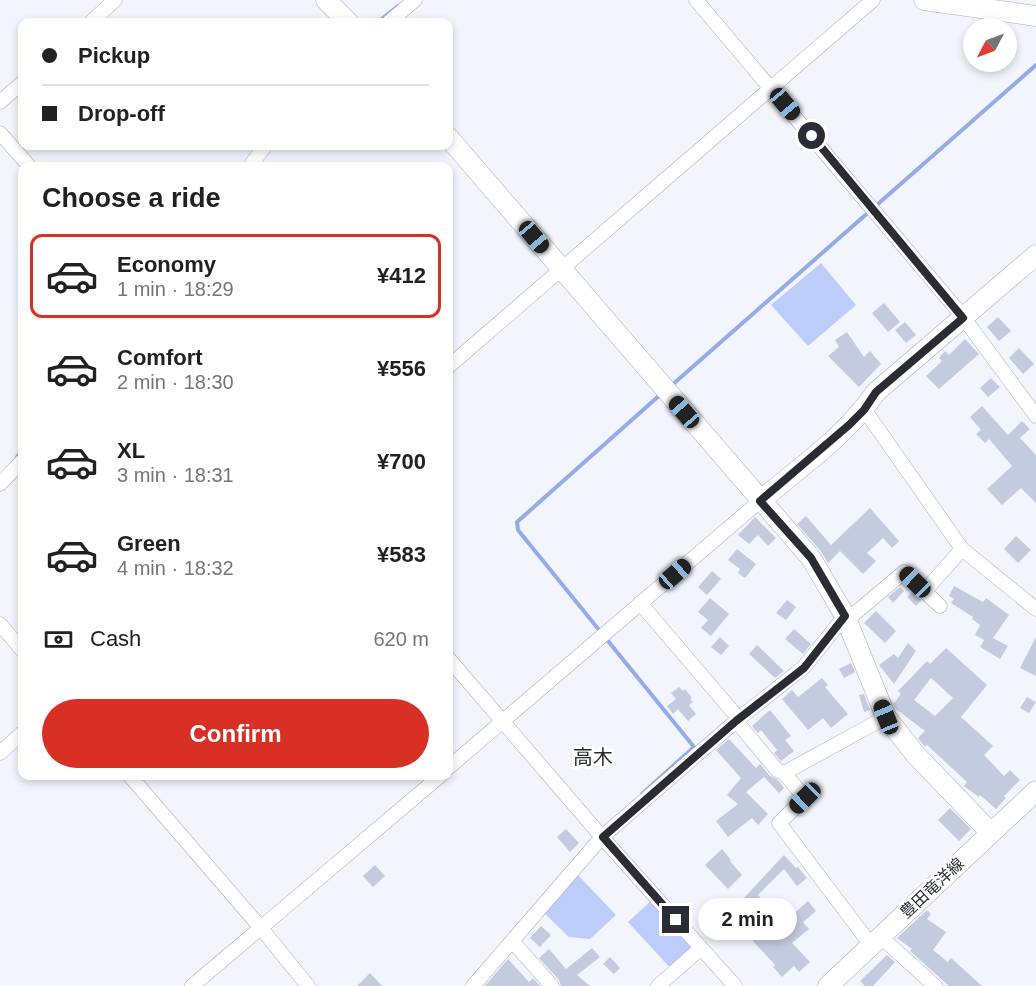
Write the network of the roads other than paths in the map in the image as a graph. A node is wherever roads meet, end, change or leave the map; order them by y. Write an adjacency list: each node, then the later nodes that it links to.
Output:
1 (115, 0): 8 (street)
2 (326, 0): 9 (street)
3 (415, 0): 10 (street)
4 (696, 0): 12 (street)
5 (873, 0): 12 (street)
6 (924, 0): 7 (street)
7 (1024, 10)
8 (95, 18)
9 (344, 18)
10 (394, 18)
11 (18, 86): 13 (street)
12 (772, 88): 20 (street); 21 (street)
13 (0, 102)
14 (0, 133): 17 (street)
15 (453, 143): 20 (street)
16 (263, 150): 18 (street)
17 (25, 162)
18 (253, 162)
19 (1036, 255): 21 (street)
20 (562, 269): 22 (street); 27 (street)
21 (963, 318): 23 (street); 24 (street)
22 (453, 363)
23 (864, 410): 27 (street); 28 (street)
24 (1036, 416)
25 (18, 465): 26 (street)
26 (0, 484)
27 (760, 501): 30 (street); 33 (street)
28 (962, 549): 29 (street); 32 (street)
29 (925, 591): 31 (street); 33 (street)
30 (640, 603): 38 (street); 39 (street)
31 (940, 606)
32 (1036, 609)
33 (846, 618): 37 (street); 38 (street)
34 (0, 624): 35 (street)
35 (18, 645)
36 (453, 664): 39 (street)
37 (886, 717): 43 (street); 47 (street)
38 (737, 720): 43 (street); 48 (street)
39 (504, 721): 42 (street); 48 (street)
40 (18, 737): 41 (street)
41 (0, 753)
42 (453, 764)
43 (784, 773): 51 (street)
44 (133, 780): 49 (street)
45 (435, 780): 49 (street)
46 (1032, 801): 47 (street, 豊田竜洋線)
47 (991, 833): 51 (street, 豊田竜洋線)
48 (603, 837): 50 (street); 52 (street)
49 (261, 928): 53 (street); 54 (street)
50 (512, 941): 55 (street); 56 (street)
51 (875, 941): 59 (street, 豊田竜洋線); 60 (street)
52 (701, 948): 57 (street); 58 (street)
53 (192, 986)
54 (308, 986)
55 (473, 986)
56 (552, 986)
57 (658, 986)
58 (735, 986)
59 (828, 986)
60 (935, 986)

